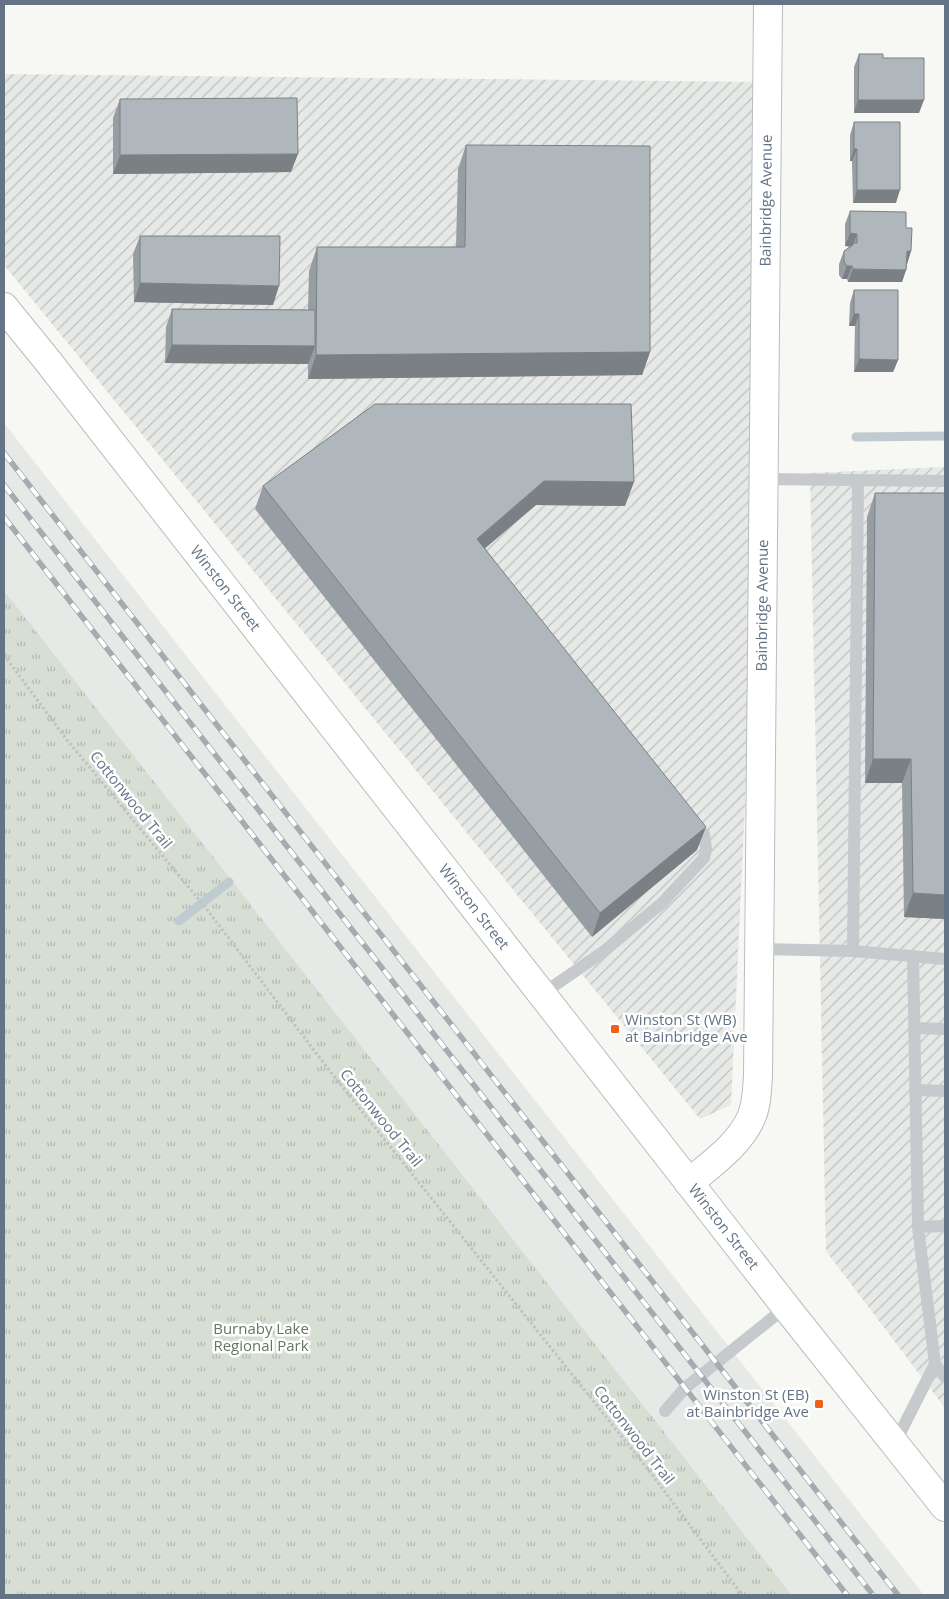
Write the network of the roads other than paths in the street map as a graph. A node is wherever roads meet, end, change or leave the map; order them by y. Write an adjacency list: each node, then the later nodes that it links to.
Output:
1 (768, 4): 3 (street, Bainbridge Avenue)
2 (4, 308): 11 (street, Winston Street)
3 (764, 479): 4 (lane); 7 (street, Bainbridge Avenue)
4 (858, 480): 5 (lane); 8 (lane)
5 (945, 481)
6 (704, 834): 11 (lane)
7 (759, 949): 8 (lane); 16 (street, Bainbridge Avenue)
8 (853, 951): 9 (lane)
9 (913, 957): 10 (lane); 12 (lane)
10 (945, 958)
11 (542, 994): 16 (street, Winston Street)
12 (914, 1028): 13 (lane); 14 (lane)
13 (945, 1029)
14 (916, 1090): 15 (lane); 18 (lane)
15 (945, 1091)
16 (689, 1183): 19 (street, Winston Street)
17 (945, 1226): 18 (lane)
18 (918, 1227): 20 (lane)
19 (786, 1307): 22 (lane); 23 (street, Winston Street)
20 (935, 1364): 21 (lane); 23 (lane)
21 (945, 1377)
22 (665, 1411)
23 (895, 1443): 24 (street, Winston Street)
24 (945, 1507)

